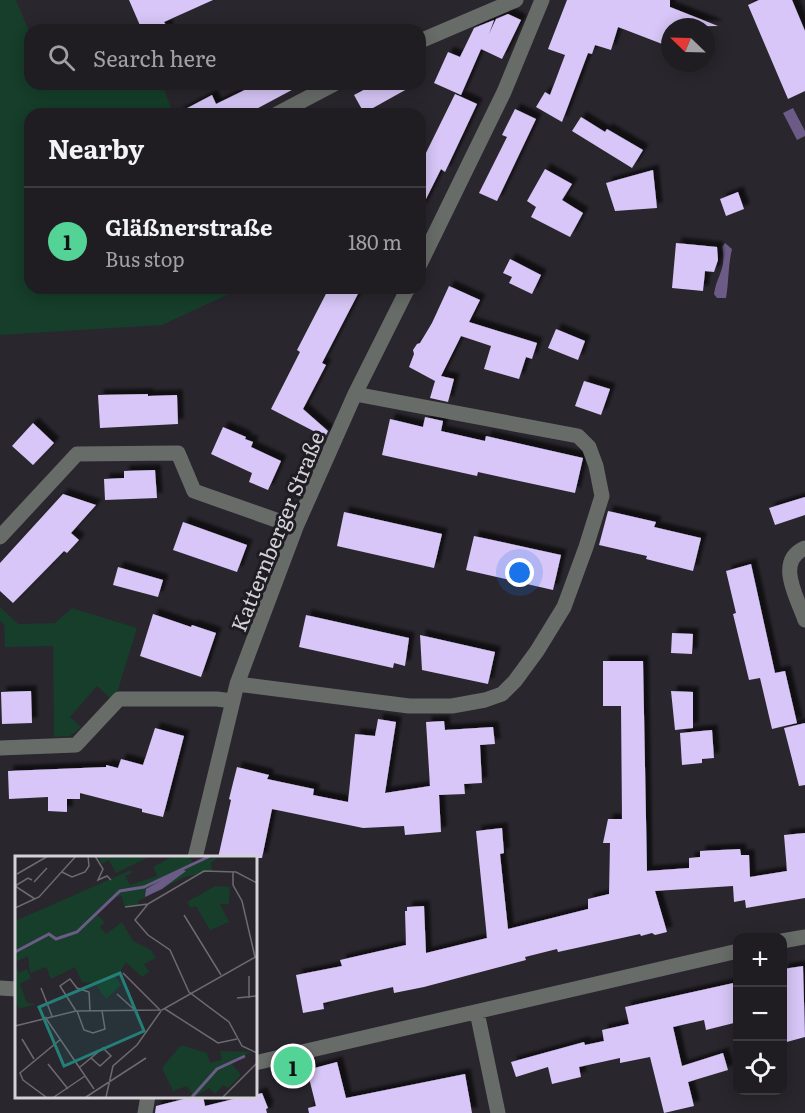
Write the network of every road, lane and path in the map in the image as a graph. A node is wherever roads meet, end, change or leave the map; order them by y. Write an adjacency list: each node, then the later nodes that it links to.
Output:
1 (516, 0): 3 (street)
2 (542, 0): 6 (street)
3 (426, 38)
4 (323, 90): 5 (street)
5 (288, 108)
6 (426, 252)
7 (405, 294): 8 (street, Katternberger Straße)
8 (355, 394): 9 (street, Katternberger Straße); 13 (street)
9 (296, 528): 10 (street); 13 (street, Katternberger Straße)
10 (0, 537)
11 (805, 548): 12 (street)
12 (805, 620)
13 (237, 684): 14 (street, Katternberger Straße)
14 (232, 700): 15 (street); 16 (street, Katternberger Straße)
15 (0, 748)
16 (195, 856)
17 (805, 937): 18 (street)
18 (787, 940)
19 (733, 952): 22 (street)
20 (0, 988): 21 (street)
21 (15, 989)
22 (477, 1012): 23 (street); 26 (street)
23 (256, 1063)
24 (148, 1098): 25 (street)
25 (145, 1113)
26 (498, 1113)

